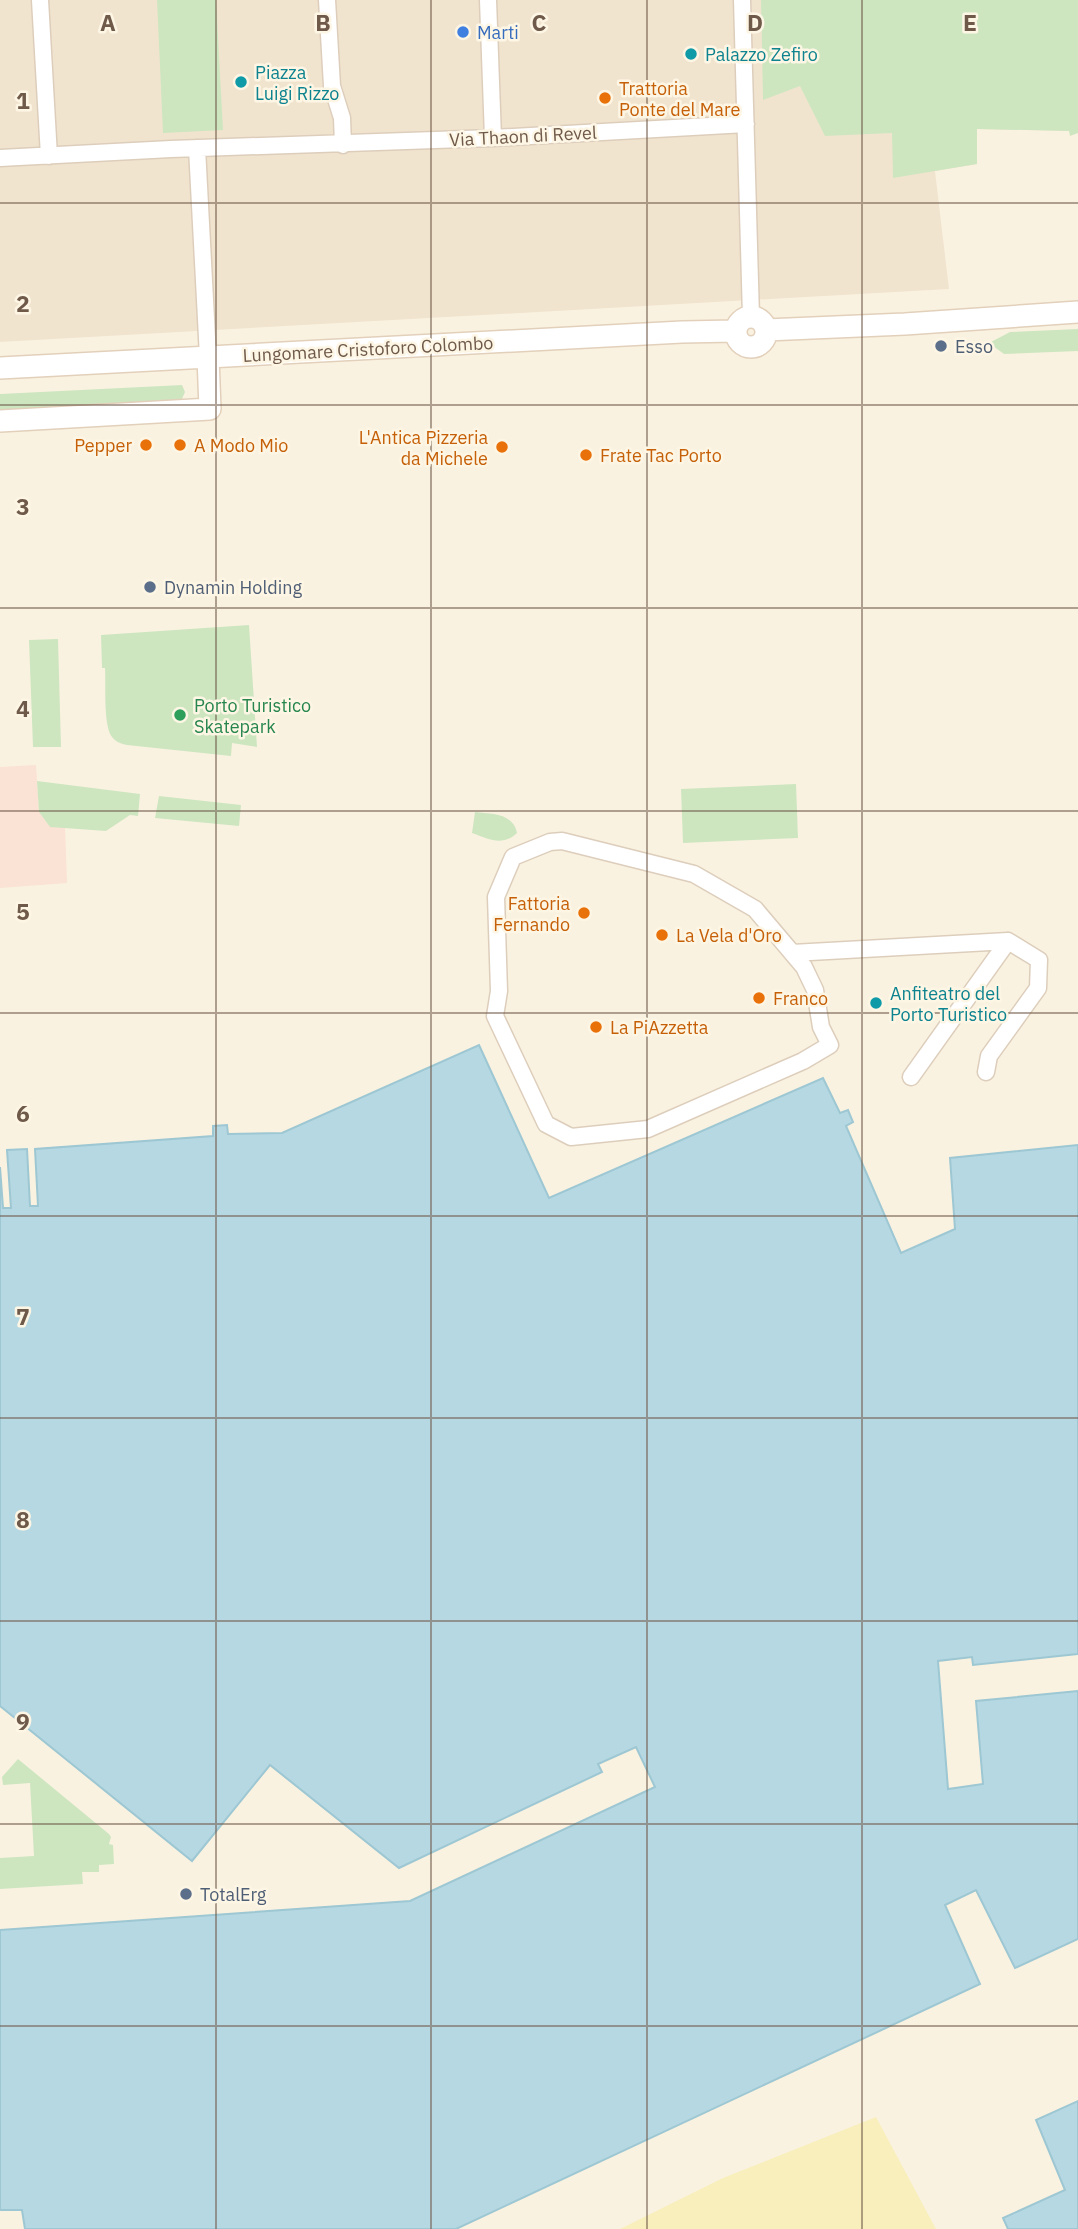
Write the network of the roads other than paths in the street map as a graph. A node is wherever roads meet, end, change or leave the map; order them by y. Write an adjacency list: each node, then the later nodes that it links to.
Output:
1 (40, 0): 9 (street)
2 (327, 0): 7 (street)
3 (488, 0): 6 (street)
4 (742, 0): 5 (street)
5 (746, 124): 6 (street, Via Thaon di Revel); 12 (street)
6 (493, 138): 7 (street, Via Thaon di Revel)
7 (343, 145): 8 (street, Via Thaon di Revel)
8 (197, 148): 9 (street, Via Thaon di Revel); 13 (street)
9 (48, 156): 10 (street, Via Thaon di Revel)
10 (0, 158)
11 (1078, 312): 12 (street, Lungomare Cristoforo Colombo)
12 (751, 326): 13 (street, Lungomare Cristoforo Colombo)
13 (208, 357): 14 (street, Lungomare Cristoforo Colombo); 15 (street)
14 (0, 368)
15 (0, 421)
16 (1008, 941): 17 (street); 18 (street); 19 (street)
17 (792, 953): 17 (street)
18 (986, 1072)
19 (911, 1077)

